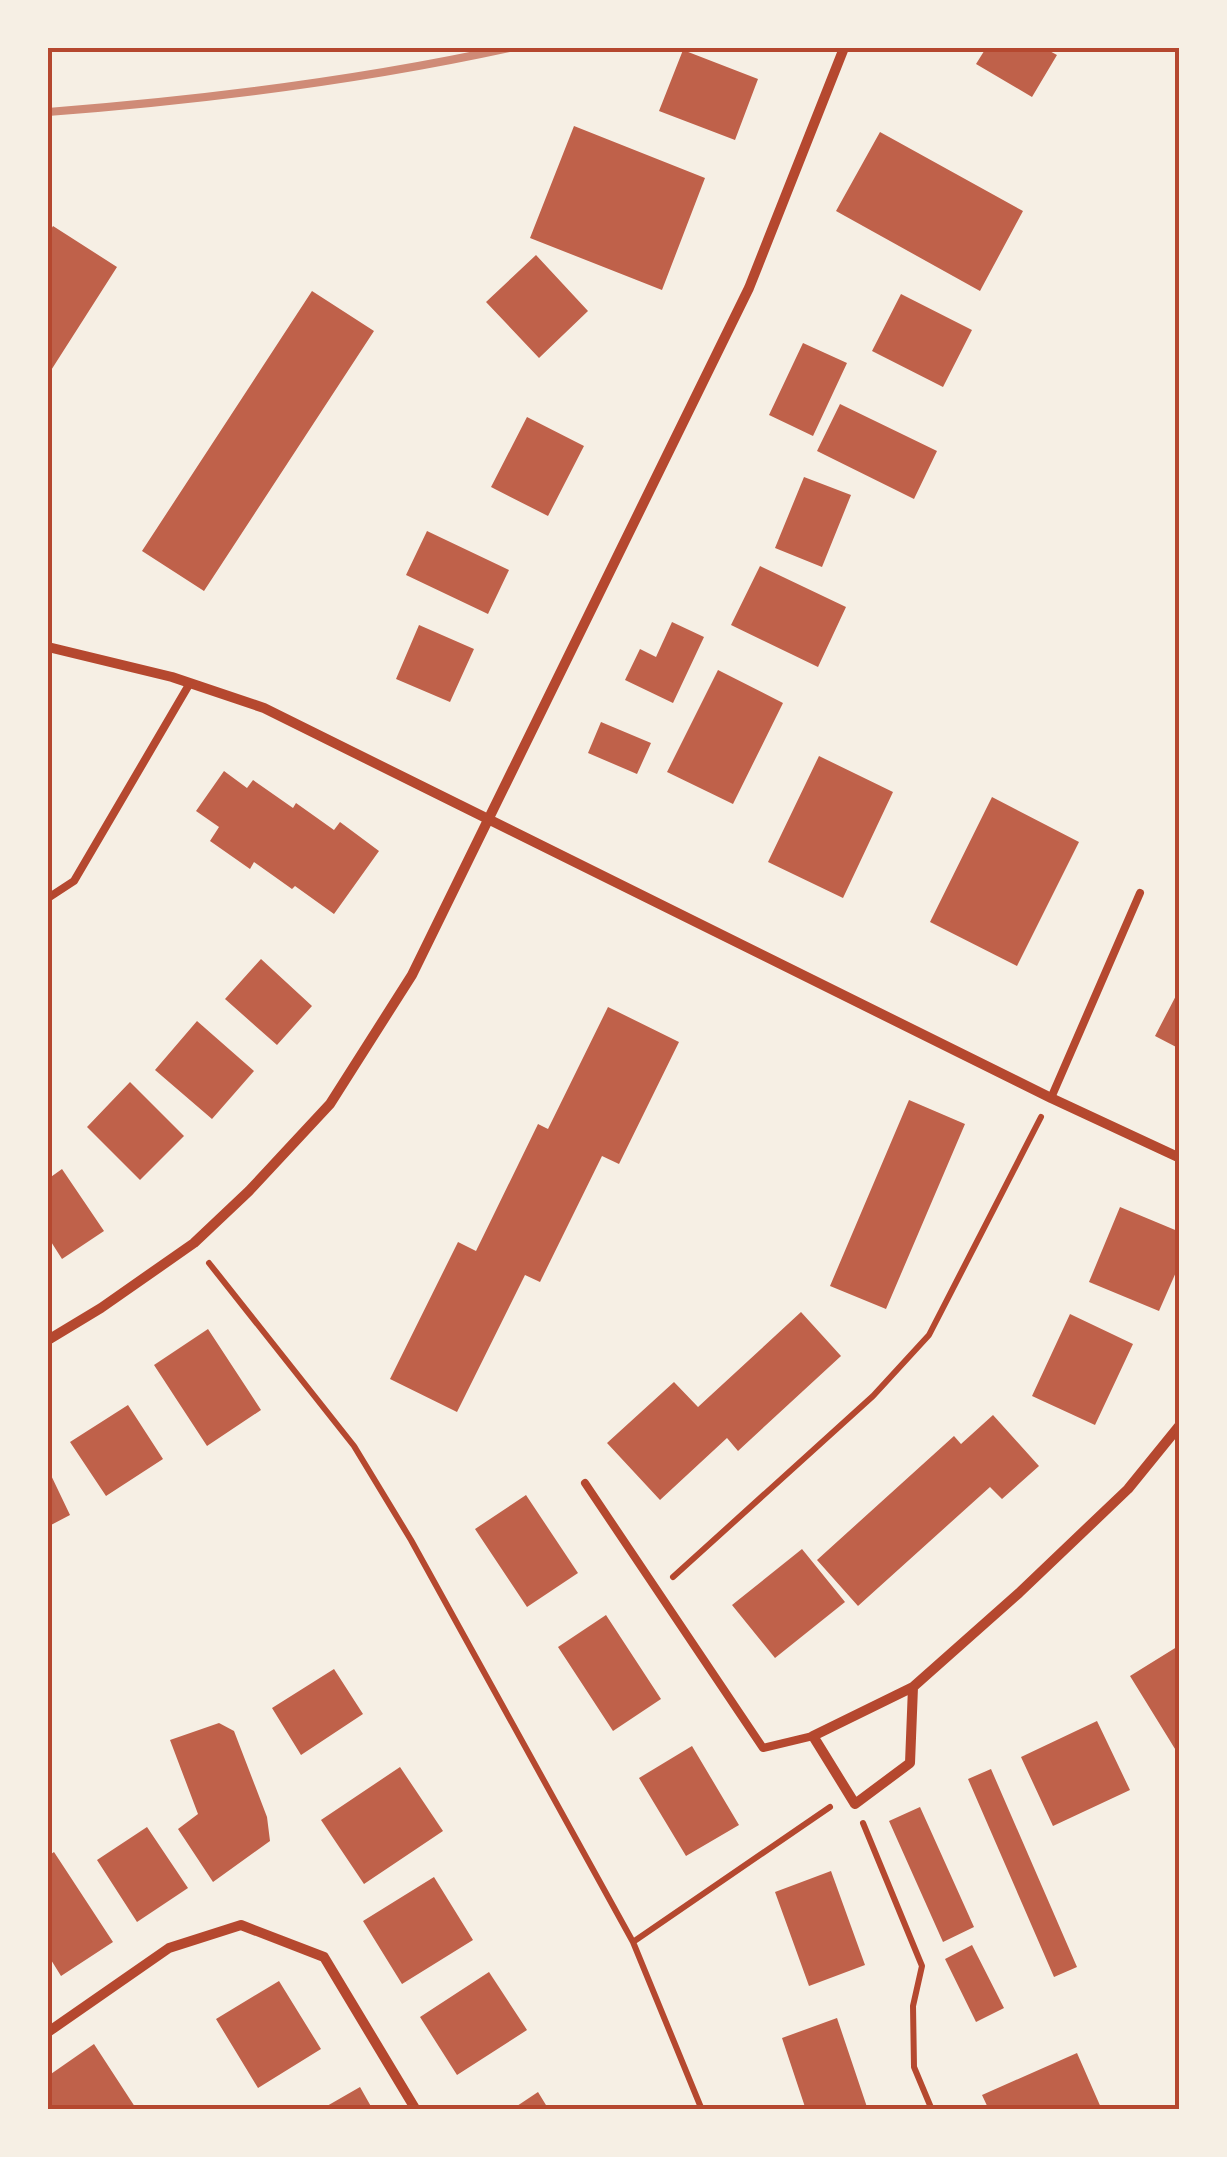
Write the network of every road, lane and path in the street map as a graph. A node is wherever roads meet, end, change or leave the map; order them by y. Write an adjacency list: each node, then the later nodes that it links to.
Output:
1 (844, 48): 4 (street)
2 (48, 647): 3 (street)
3 (190, 683): 4 (street); 6 (lane)
4 (490, 819): 7 (street); 9 (street)
5 (1140, 894): 7 (lane)
6 (48, 898)
7 (1050, 1098): 8 (street); 13 (path)
8 (1180, 1158)
9 (194, 1243): 10 (street); 17 (path)
10 (48, 1340)
11 (1180, 1425): 14 (street)
12 (584, 1483): 13 (lane)
13 (658, 1591): 15 (lane)
14 (913, 1686): 15 (street); 16 (street)
15 (814, 1736): 16 (street)
16 (852, 1799): 17 (path); 21 (path)
17 (634, 1942): 20 (path)
18 (48, 2032): 19 (street)
19 (416, 2110)
20 (702, 2110)
21 (932, 2110)

